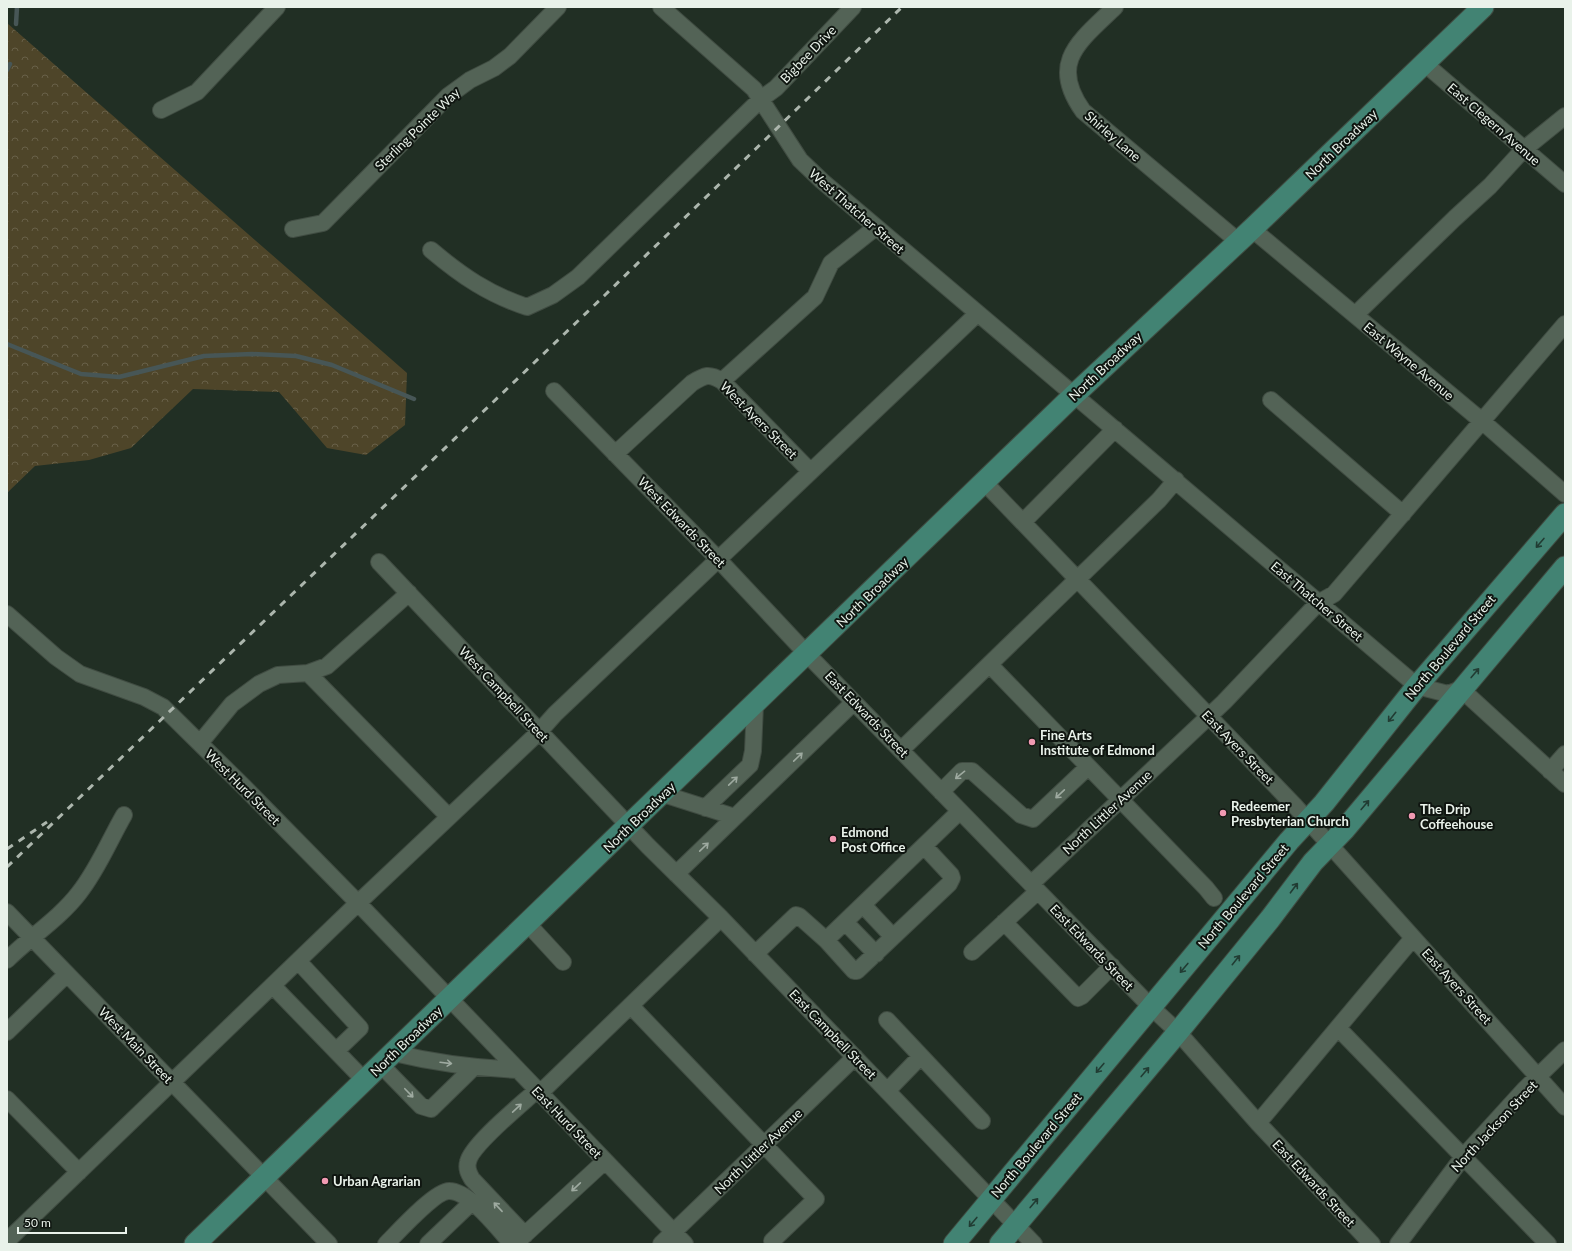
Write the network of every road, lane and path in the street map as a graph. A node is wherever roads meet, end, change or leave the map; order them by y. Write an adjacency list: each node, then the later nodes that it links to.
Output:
1 (277, 7): 9 (street)
2 (558, 7): 13 (street, Sterling Pointe Way)
3 (661, 7): 8 (street, West Thatcher Street)
4 (853, 7): 8 (street, Bigbee Drive)
5 (1115, 7): 15 (street, Shirley Lane)
6 (1483, 7): 7 (main road, North Broadway)
7 (1424, 63): 11 (street, East Clegern Avenue); 15 (main road, North Broadway)
8 (761, 99): 14 (street, West Thatcher Street); 16 (street, Bigbee Drive)
9 (161, 110)
10 (1565, 116): 11 (street)
11 (1523, 150): 12 (street, East Clegern Avenue); 18 (street)
12 (1565, 184)
13 (293, 228)
14 (875, 228): 17 (street, West Thatcher Street); 20 (street)
15 (1245, 235): 18 (street, East Wayne Avenue); 22 (main road, North Broadway)
16 (431, 250)
17 (977, 314): 22 (street, West Thatcher Street); 27 (street)
18 (1355, 315): 24 (street, East Wayne Avenue)
19 (1565, 324): 24 (street, North Littler Avenue)
20 (722, 382): 26 (street, West Ayers Street); 27 (street, West Ayers Street)
21 (554, 390): 26 (street, West Edwards Street)
22 (1074, 395): 25 (street, East Thatcher Street); 29 (main road, North Broadway)
23 (1271, 400): 31 (street)
24 (1483, 422): 30 (street, East Wayne Avenue); 31 (street, North Littler Avenue)
25 (1115, 429): 28 (street, East Thatcher Street); 33 (street)
26 (615, 454): 34 (street, West Edwards Street)
27 (810, 471): 34 (street)
28 (1176, 480): 37 (street); 39 (street, East Thatcher Street)
29 (985, 483): 33 (street, East Ayers Street); 41 (main road, North Broadway)
30 (1565, 494)
31 (1403, 514): 39 (street, North Littler Avenue)
32 (1565, 514): 44 (main road, North Boulevard Street, one-way to 44)
33 (1023, 522): 37 (street, East Ayers Street)
34 (718, 559): 41 (street, West Edwards Street); 49 (street)
35 (379, 562): 38 (street, West Campbell Street)
36 (1565, 567): 45 (main road, one-way to 36)
37 (1077, 580): 42 (street); 48 (street, East Ayers Street)
38 (409, 593): 43 (street); 49 (street, West Campbell Street)
39 (1318, 603): 44 (street, East Thatcher Street); 48 (street, North Littler Avenue)
40 (7, 614): 50 (street, West Hurd Street)
41 (808, 654): 46 (street, East Edwards Street); 47 (main road, North Broadway)
42 (990, 664): 51 (street); 53 (street)
43 (308, 673): 50 (street); 62 (street)
44 (1417, 686): 45 (street, East Thatcher Street); 64 (main road, North Boulevard Street, one-way to 64)
45 (1461, 689): 54 (street); 66 (main road, one-way to 45)
46 (854, 702): 51 (street, East Edwards Street); 63 (street, one-way to 46)
47 (755, 705): 57 (main road, North Broadway); 59 (street, one-way to 47)
48 (1209, 716): 58 (street, North Littler Avenue); 64 (street, East Ayers Street)
49 (539, 732): 62 (street); 65 (street, West Campbell Street)
50 (200, 743): 71 (street, West Hurd Street)
51 (901, 750): 56 (street, East Edwards Street)
52 (1565, 754): 54 (street)
53 (1088, 767): 56 (street, one-way to 56); 58 (street)
54 (1550, 771): 55 (street)
55 (1565, 784)
56 (941, 792): 60 (street, East Edwards Street)
57 (663, 794): 59 (street); 65 (main road, North Broadway)
58 (1120, 800): 69 (street, North Littler Avenue); 70 (street)
59 (705, 808): 63 (street)
60 (960, 811): 67 (street); 69 (street, East Edwards Street)
61 (124, 815): 79 (street)
62 (449, 817): 71 (street)
63 (735, 818): 68 (street, one-way to 63)
64 (1308, 820): 66 (street, East Ayers Street); 93 (main road, North Boulevard Street, one-way to 93)
65 (630, 826): 68 (street, East Campbell Street); 77 (main road, North Broadway)
66 (1330, 845): 80 (street, East Ayers Street); 97 (main road, one-way to 66)
67 (924, 846): 72 (street); 78 (street)
68 (676, 874): 74 (street, East Campbell Street)
69 (1034, 887): 76 (street, North Littler Avenue); 88 (street, East Edwards Street)
70 (1214, 898)
71 (358, 903): 86 (street); 91 (street, West Hurd Street)
72 (863, 905): 75 (street); 78 (street)
73 (7, 912): 79 (street, West Main Street)
74 (721, 918): 83 (street, East Campbell Street); 92 (street)
75 (845, 922): 81 (street); 84 (street)
76 (1004, 922): 82 (street, North Littler Avenue); 88 (street)
77 (528, 924): 87 (street); 91 (main road, North Broadway)
78 (893, 937): 84 (street)
79 (32, 938): 85 (street); 89 (street, West Main Street)
80 (1413, 938): 95 (street); 105 (street, East Ayers Street)
81 (826, 940): 83 (street); 84 (street)
82 (972, 952)
83 (755, 954): 101 (street, East Campbell Street)
84 (876, 954)
85 (7, 960)
86 (298, 962): 90 (street); 99 (street)
87 (563, 962)
88 (1112, 966): 93 (street, East Edwards Street)
89 (67, 974): 96 (street); 107 (street, West Main Street)
90 (274, 986): 99 (street); 107 (street)
91 (450, 1000): 102 (main road, North Broadway); 104 (street, East Hurd Street)
92 (631, 1006): 109 (street); 114 (street)
93 (1151, 1007): 97 (street, East Edwards Street); 119 (main road, North Boulevard Street, one-way to 119)
94 (887, 1020): 100 (street)
95 (1338, 1028): 113 (street); 115 (street)
96 (7, 1032)
97 (1178, 1032): 113 (street, East Edwards Street); 121 (main road, one-way to 97)
98 (1565, 1050): 105 (street, North Jackson Street)
99 (336, 1051): 106 (street)
100 (921, 1056): 108 (street); 112 (street)
101 (855, 1057): 108 (street, East Campbell Street); 114 (street, North Littler Avenue)
102 (388, 1059): 103 (street, one-way to 103); 103 (street, one-way to 103); 106 (main road, North Broadway)
103 (474, 1067): 104 (street)
104 (518, 1070): 109 (street, East Hurd Street)
105 (1539, 1077): 111 (street, East Ayers Street); 115 (street, North Jackson Street)
106 (365, 1081): 118 (main road, North Broadway)
107 (173, 1083): 117 (street); 118 (street, West Main Street)
108 (887, 1091): 119 (street, East Campbell Street)
109 (539, 1092): 116 (street, East Hurd Street); 123 (street, one-way to 109)
110 (7, 1099): 117 (street)
111 (1565, 1107)
112 (982, 1121)
113 (1258, 1123): 135 (street, East Edwards Street)
114 (765, 1145): 122 (street, North Littler Avenue); 125 (street)
115 (1463, 1157): 136 (street, North Jackson Street); 137 (street)
116 (605, 1161): 122 (street, East Hurd Street); 123 (street, one-way to 123)
117 (79, 1172): 124 (street)
118 (264, 1178): 126 (main road, North Broadway); 127 (street, West Main Street)
119 (991, 1199): 121 (street, East Campbell Street); 132 (main road, North Boulevard Street, one-way to 132)
120 (472, 1202): 123 (street); 128 (street); 129 (street)
121 (1016, 1225): 133 (main road); 134 (street, East Campbell Street)
122 (674, 1232): 130 (street, North Littler Avenue); 131 (street, East Hurd Street)
123 (510, 1240)
124 (7, 1241)
125 (772, 1241)
126 (195, 1244)
127 (329, 1244)
128 (386, 1244)
129 (428, 1244)
130 (661, 1244)
131 (685, 1244)
132 (954, 1244)
133 (1000, 1244)
134 (1034, 1244)
135 (1372, 1244)
136 (1398, 1244)
137 (1548, 1244)

